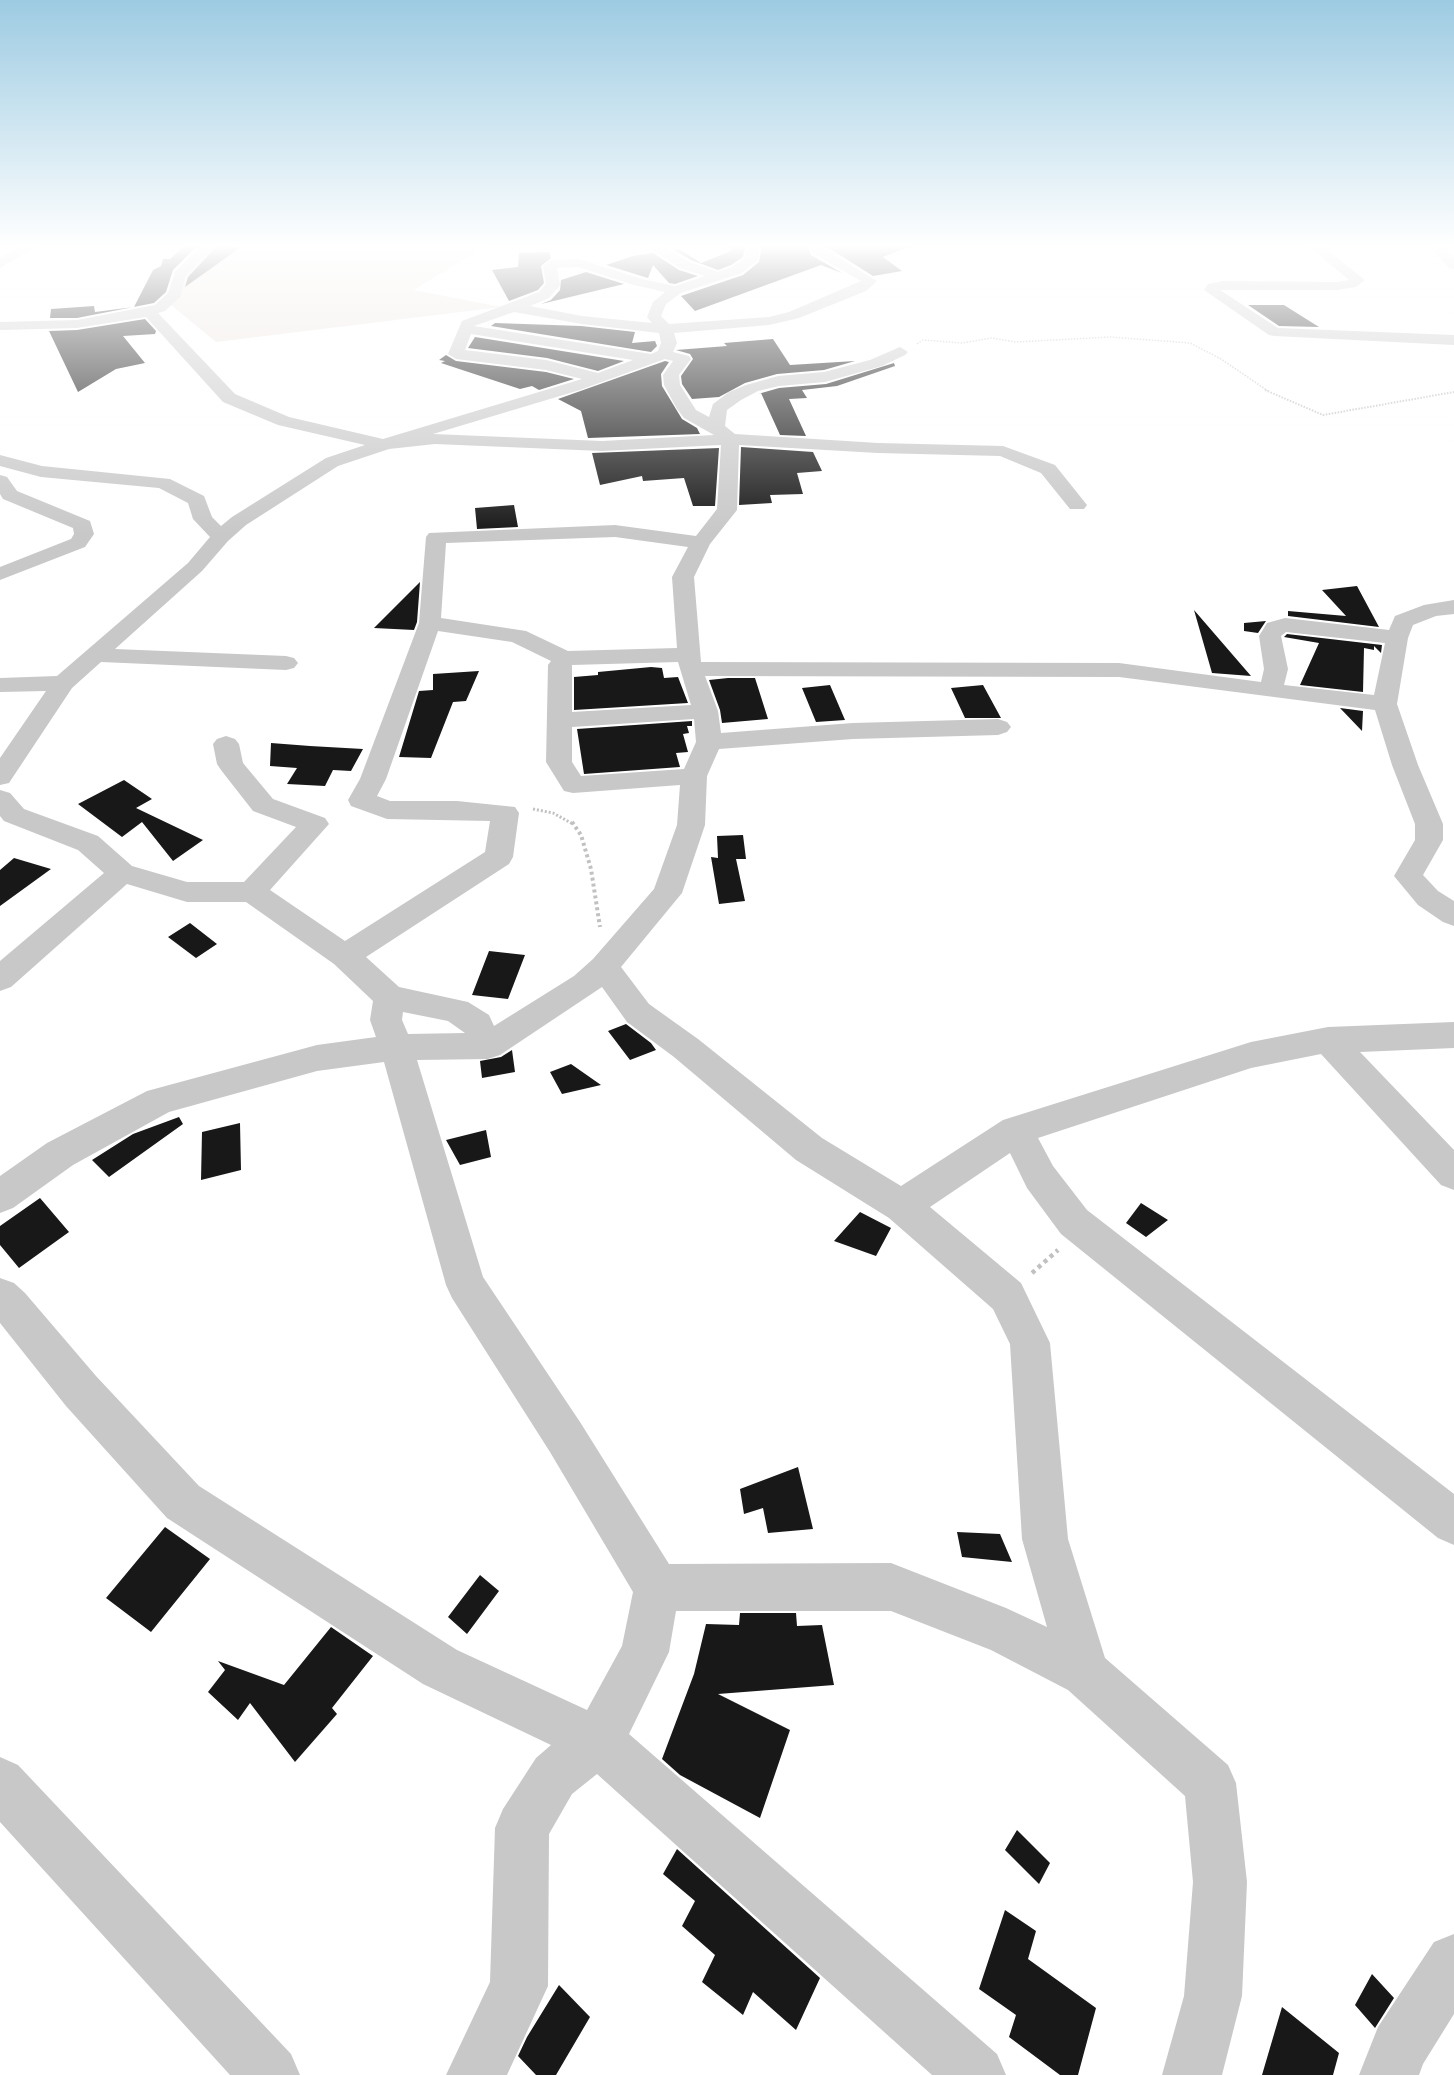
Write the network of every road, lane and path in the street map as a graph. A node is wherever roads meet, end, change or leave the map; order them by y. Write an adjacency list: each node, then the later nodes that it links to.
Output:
1 (177, 342): 14 (street)
2 (461, 342): 11 (street)
3 (557, 342): 10 (street)
4 (669, 342): 10 (street)
5 (919, 342): 9 (path)
6 (947, 342): 7 (path)
7 (969, 342)
8 (1174, 342): 12 (path)
9 (900, 352): 13 (street)
10 (657, 356): 11 (street); 13 (street)
11 (599, 378): 14 (street)
12 (1454, 392)
13 (723, 433): 14 (street); 17 (street); 19 (street)
14 (383, 444): 18 (street)
15 (0, 460): 18 (street)
16 (0, 481): 20 (street)
17 (1077, 505)
18 (221, 537): 24 (street)
19 (701, 543): 22 (street); 26 (street)
20 (0, 574)
21 (1454, 607): 23 (street)
22 (430, 623): 25 (street); 40 (street)
23 (1397, 638): 30 (street); 31 (street)
24 (95, 655): 27 (street); 28 (street)
25 (564, 658): 26 (street); 33 (street)
26 (690, 662): 30 (street); 32 (street)
27 (286, 663)
28 (63, 683): 29 (street); 38 (street)
29 (0, 685)
30 (1271, 691): 31 (street)
31 (1385, 704): 44 (street)
32 (706, 711): 33 (street); 35 (street)
33 (560, 720): 37 (street)
34 (998, 728): 35 (street)
35 (709, 742): 37 (street)
36 (226, 744): 40 (street)
37 (694, 776): 46 (street)
38 (0, 777)
39 (0, 799): 42 (street)
40 (338, 812): 41 (street); 43 (street)
41 (504, 813): 45 (street); 46 (path)
42 (122, 873): 43 (street); 47 (street)
43 (252, 892): 45 (street)
44 (1454, 915)
45 (345, 956): 48 (street)
46 (604, 967): 51 (street); 56 (street)
47 (0, 979)
48 (389, 997): 51 (street); 52 (street)
49 (1454, 1035): 50 (street)
50 (1328, 1040): 53 (street); 54 (street)
51 (488, 1046): 52 (street)
52 (396, 1047): 55 (street); 61 (street)
53 (1016, 1130): 56 (street); 57 (street)
54 (1454, 1174)
55 (0, 1197)
56 (902, 1206): 59 (street)
57 (1074, 1222): 59 (path); 60 (street)
58 (0, 1296): 63 (street)
59 (1007, 1296): 62 (street)
60 (1454, 1522)
61 (657, 1588): 62 (street); 63 (street)
62 (1085, 1673): 69 (street)
63 (598, 1740): 67 (street); 68 (street)
64 (0, 1783): 66 (street)
65 (1454, 1962): 70 (street)
66 (270, 2075)
67 (476, 2075)
68 (976, 2075)
69 (1192, 2075)
70 (1389, 2075)

